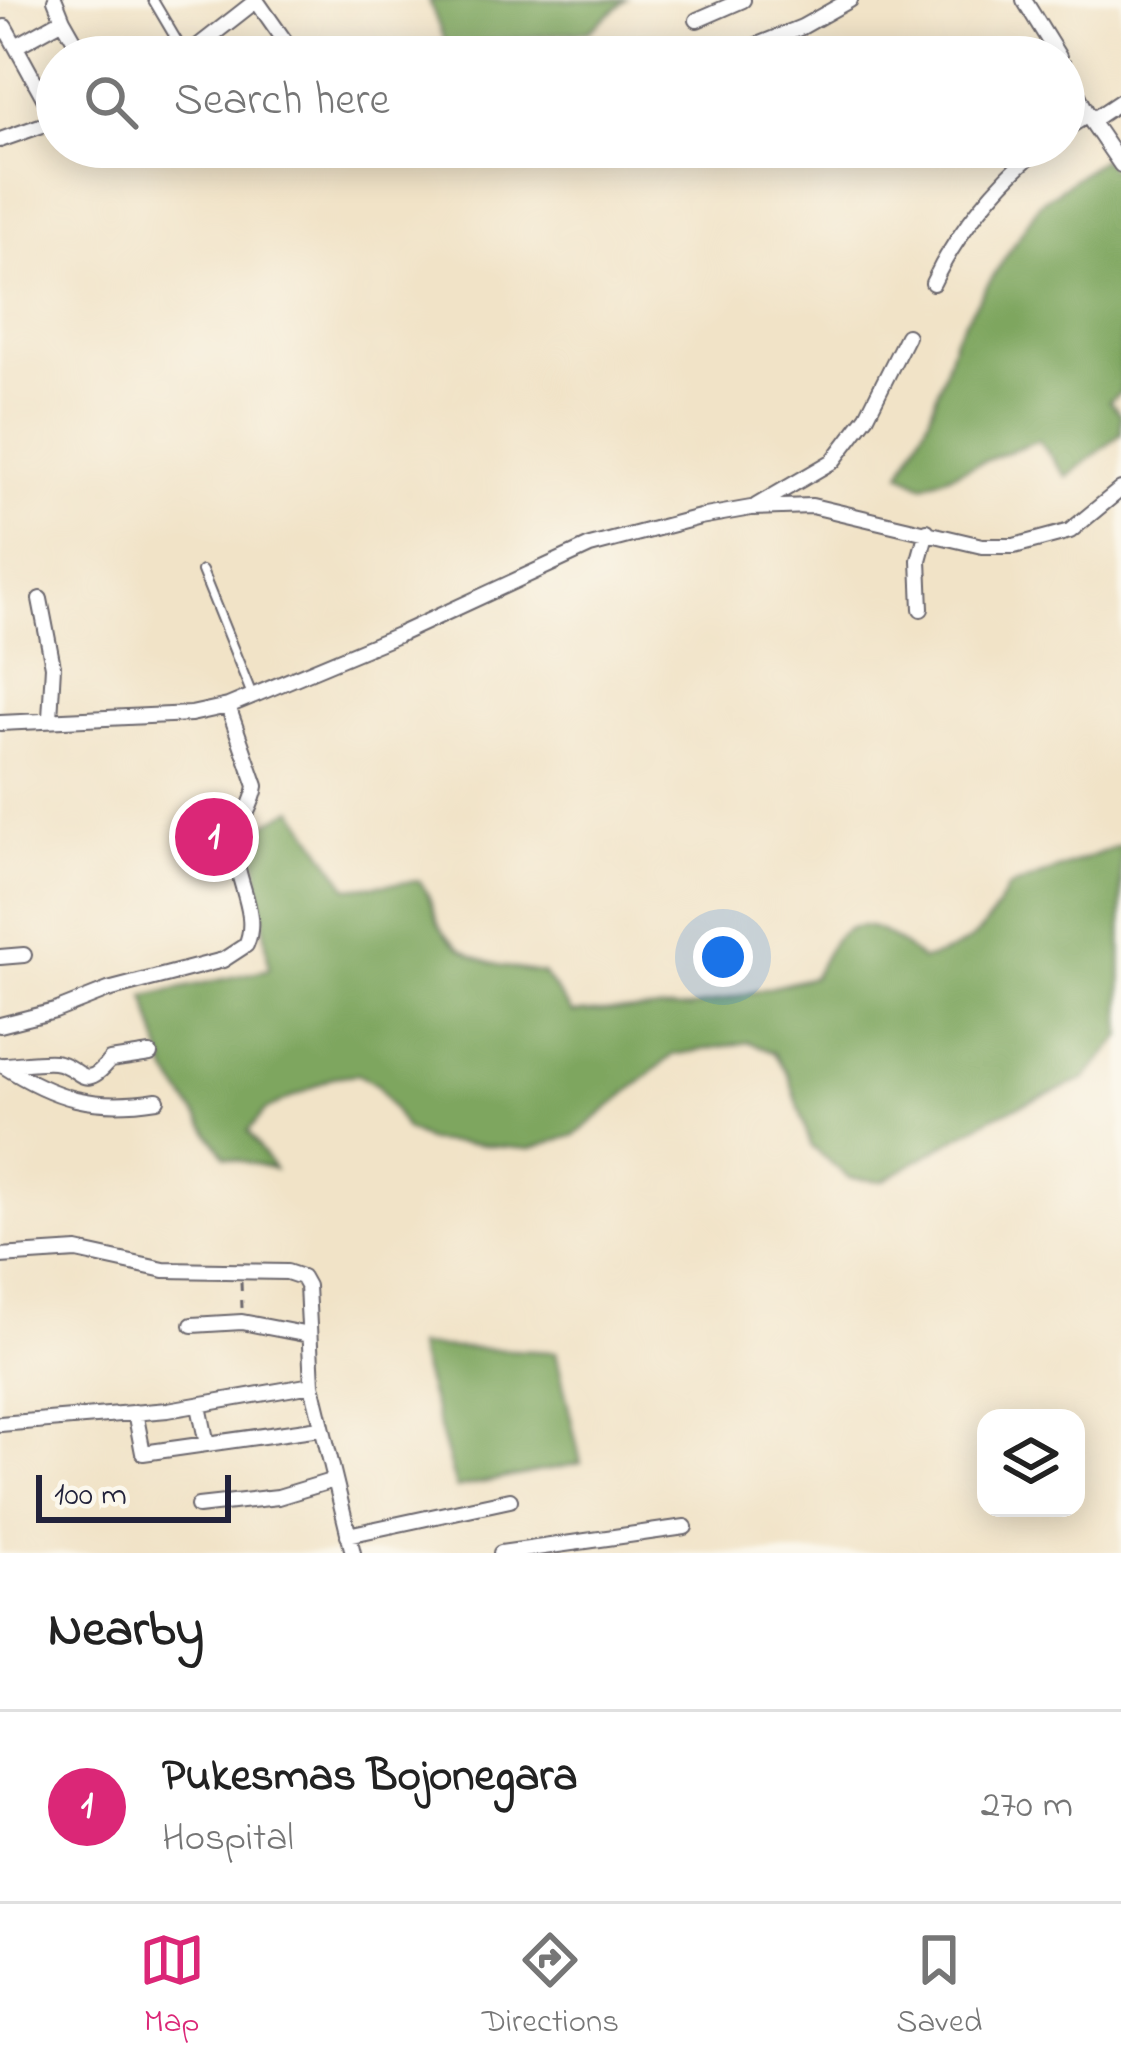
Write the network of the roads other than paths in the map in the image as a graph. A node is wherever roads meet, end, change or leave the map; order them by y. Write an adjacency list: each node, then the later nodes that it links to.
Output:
1 (55, 0): 7 (street)
2 (154, 0): 11 (lane)
3 (256, 0): 12 (street); 13 (street)
4 (743, 0): 8 (street)
5 (850, 0): 14 (street)
6 (1024, 0): 15 (street)
7 (63, 20): 10 (street); 16 (street)
8 (697, 20)
9 (5, 28): 16 (street)
10 (72, 36)
11 (175, 36)
12 (212, 36)
13 (281, 36)
14 (780, 36)
15 (1046, 36)
16 (16, 46): 17 (street)
17 (36, 82)
18 (1121, 101): 20 (street)
19 (1085, 108): 20 (street)
20 (1090, 118): 21 (street); 24 (street)
21 (1085, 120)
22 (36, 127): 23 (street)
23 (0, 140)
24 (1121, 165)
25 (1022, 168): 26 (street)
26 (933, 284)
27 (907, 336): 29 (street)
28 (1121, 489): 30 (street)
29 (751, 508): 30 (street); 34 (street)
30 (926, 531): 33 (street)
31 (202, 572): 34 (lane)
32 (40, 599): 36 (street)
33 (921, 609)
34 (252, 696): 35 (street)
35 (228, 706): 36 (street); 40 (street)
36 (50, 718): 37 (street)
37 (0, 723)
38 (24, 955): 39 (street)
39 (0, 956)
40 (0, 1025)
41 (150, 1054): 42 (street)
42 (1, 1065): 43 (street)
43 (157, 1100)
44 (0, 1256): 46 (street)
45 (192, 1324): 46 (street)
46 (309, 1334): 47 (street)
47 (312, 1385): 48 (street); 51 (street)
48 (199, 1406): 49 (street); 52 (street)
49 (135, 1412): 50 (street); 52 (street)
50 (0, 1424)
51 (320, 1428): 52 (street); 53 (street)
52 (207, 1444)
53 (334, 1480): 55 (street); 57 (street)
54 (510, 1500): 57 (street)
55 (198, 1506)
56 (685, 1527): 59 (street)
57 (348, 1535): 58 (street)
58 (353, 1553)
59 (501, 1553)

